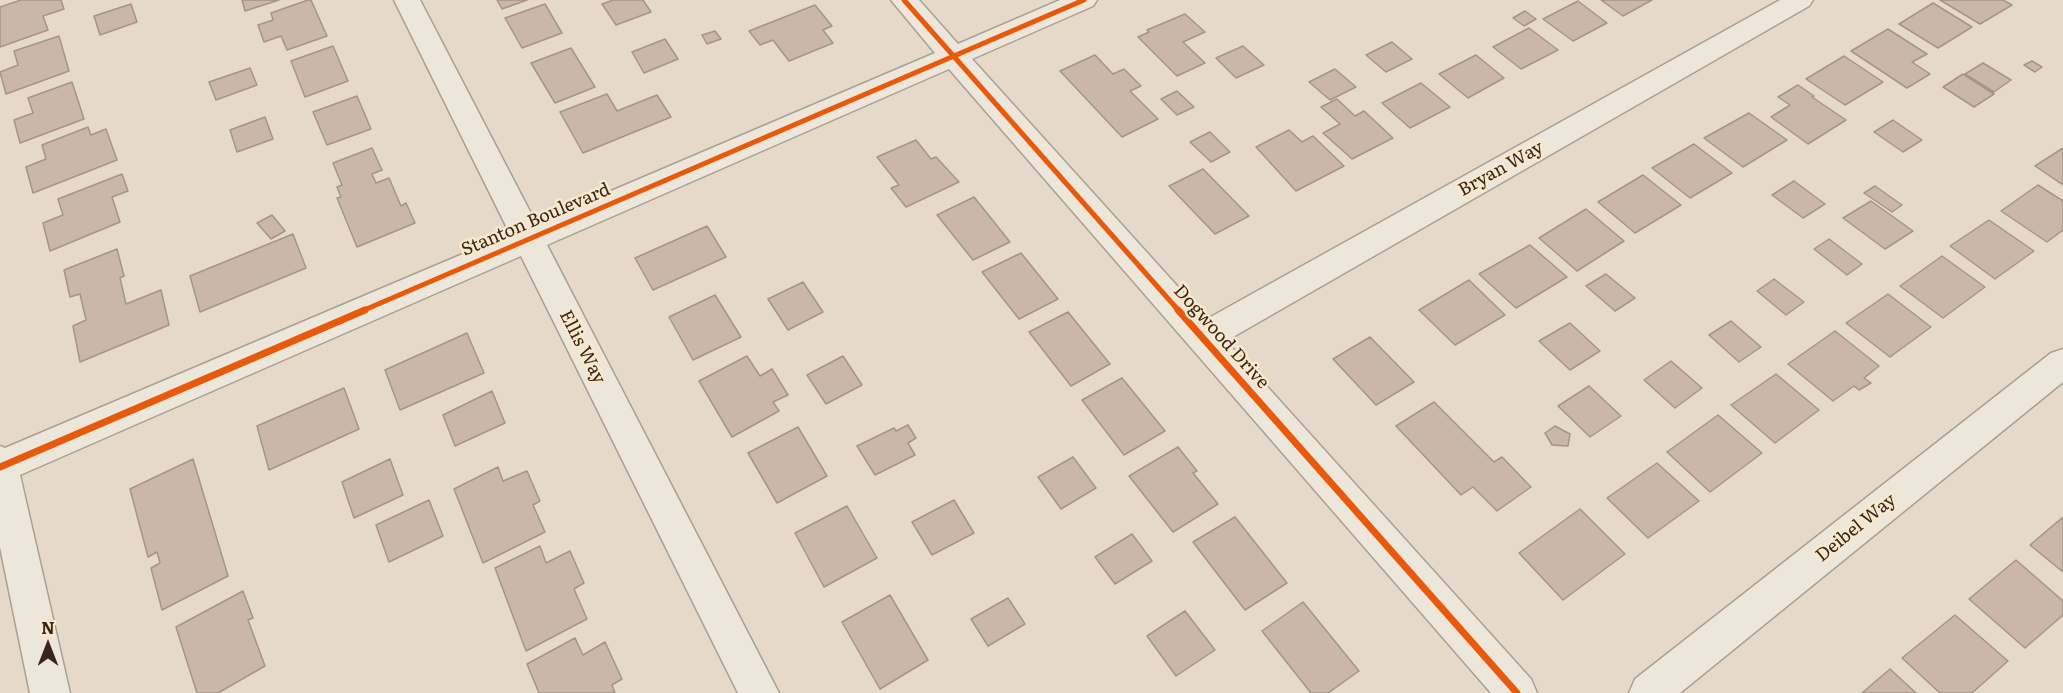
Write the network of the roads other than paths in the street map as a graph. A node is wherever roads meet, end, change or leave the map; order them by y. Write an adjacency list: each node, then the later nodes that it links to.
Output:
1 (407, 0): 6 (street, Ellis Way)
2 (904, 0): 5 (street, Dogwood Drive)
3 (1084, 0): 5 (street, Stanton Boulevard)
4 (1800, 0): 7 (street, Bryan Way)
5 (954, 57): 6 (street, Stanton Boulevard); 7 (street, Dogwood Drive)
6 (530, 239): 9 (street, Stanton Boulevard); 11 (street, Ellis Way)
7 (1202, 338): 12 (street, Dogwood Drive)
8 (2063, 363): 13 (street, Deibel Way)
9 (0, 465): 10 (street)
10 (50, 693)
11 (759, 693)
12 (1517, 693)
13 (1650, 693)

